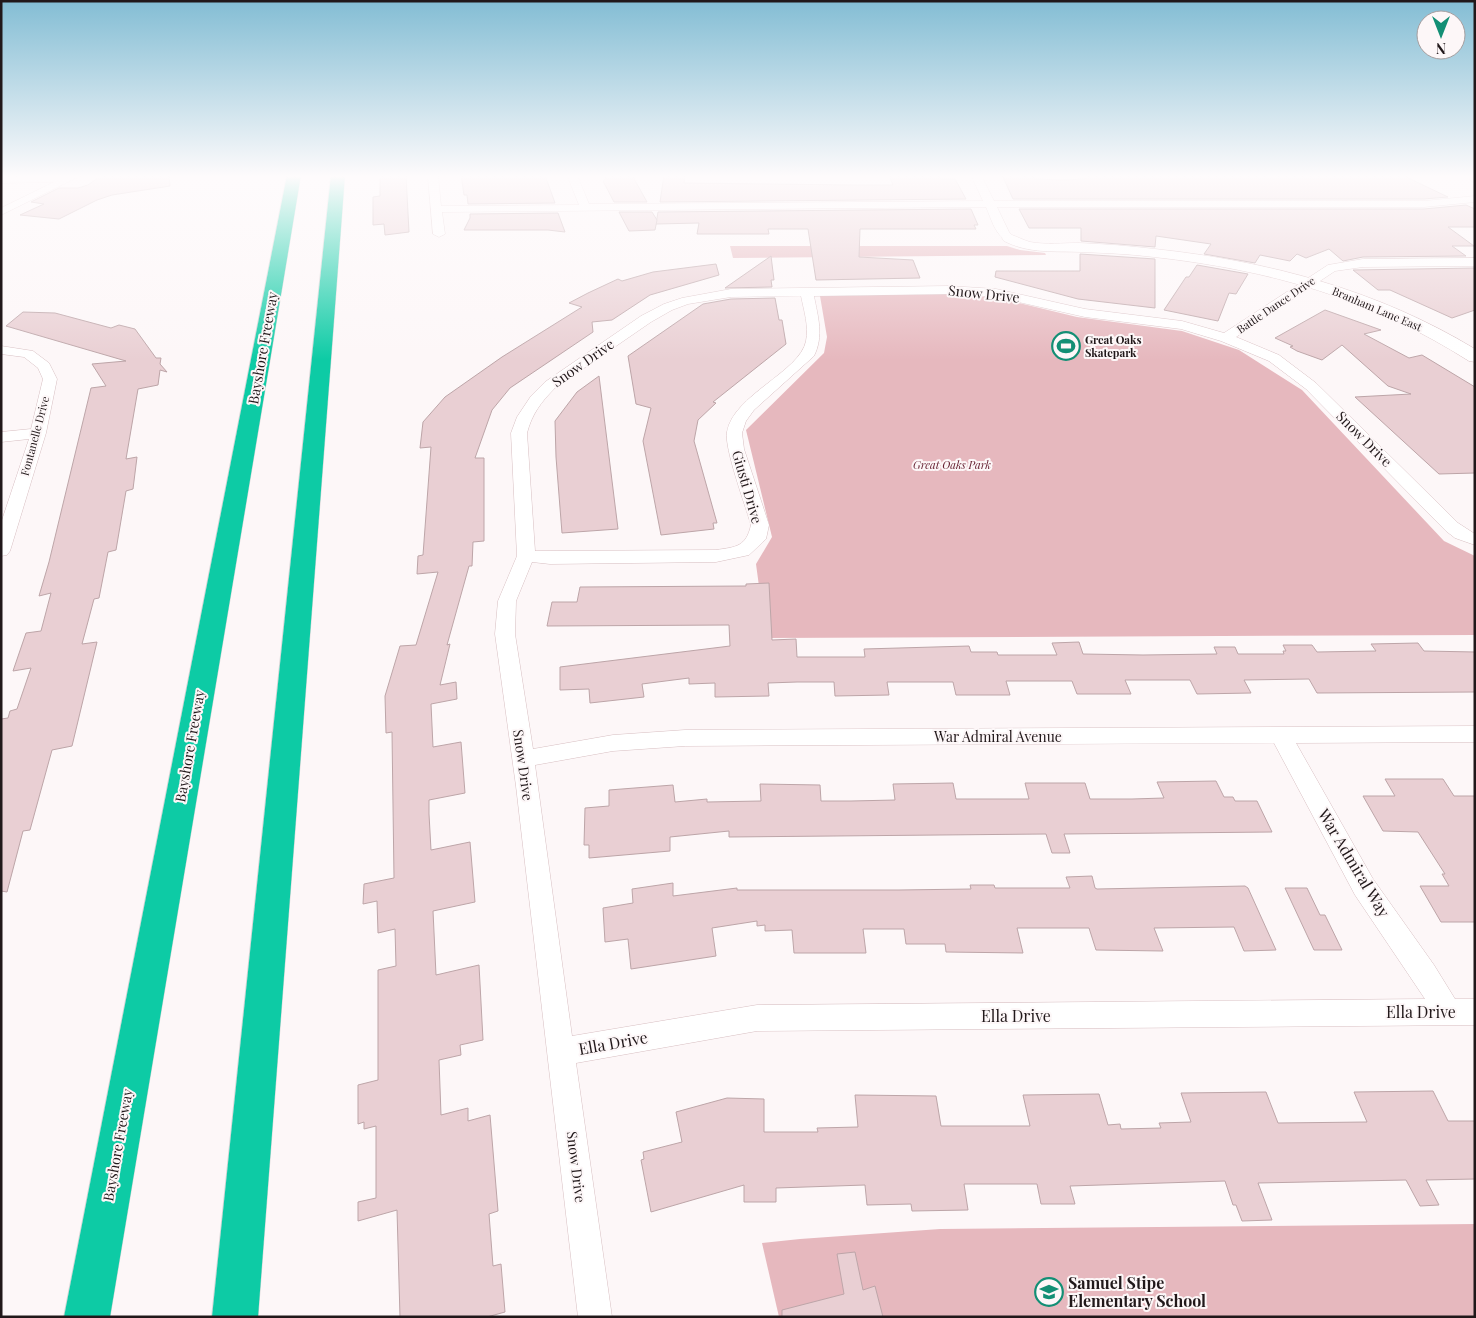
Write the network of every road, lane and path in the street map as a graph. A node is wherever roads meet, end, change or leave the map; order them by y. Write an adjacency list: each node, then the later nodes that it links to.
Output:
1 (283, 237): 21 (highway, Bayshore Freeway)
2 (332, 237): 22 (highway)
3 (1008, 238): 5 (street, Branham Lane East)
4 (1475, 262): 5 (street, Battle Dance Drive)
5 (1309, 282): 7 (street, Battle Dance Drive); 9 (street, Branham Lane East)
6 (807, 292): 7 (street, Snow Drive); 14 (street, Snow Drive); 14 (street, Giusti Drive)
7 (1226, 338): 12 (street, Snow Drive)
8 (1, 350): 10 (street, Fontanelle Drive)
9 (1475, 357)
10 (38, 433): 11 (street); 13 (street, Fontanelle Drive)
11 (1, 437)
12 (1475, 540)
13 (2, 549)
14 (526, 556): 17 (street, Snow Drive)
15 (1475, 734): 16 (street, War Admiral Avenue)
16 (1281, 736): 17 (street, War Admiral Avenue); 18 (street, War Admiral Way)
17 (523, 759): 20 (street, Snow Drive)
18 (1447, 1012): 19 (street, Ella Drive); 20 (street, Ella Drive)
19 (1475, 1012)
20 (560, 1052): 23 (street, Snow Drive)
21 (87, 1317)
22 (235, 1317)
23 (595, 1317)

